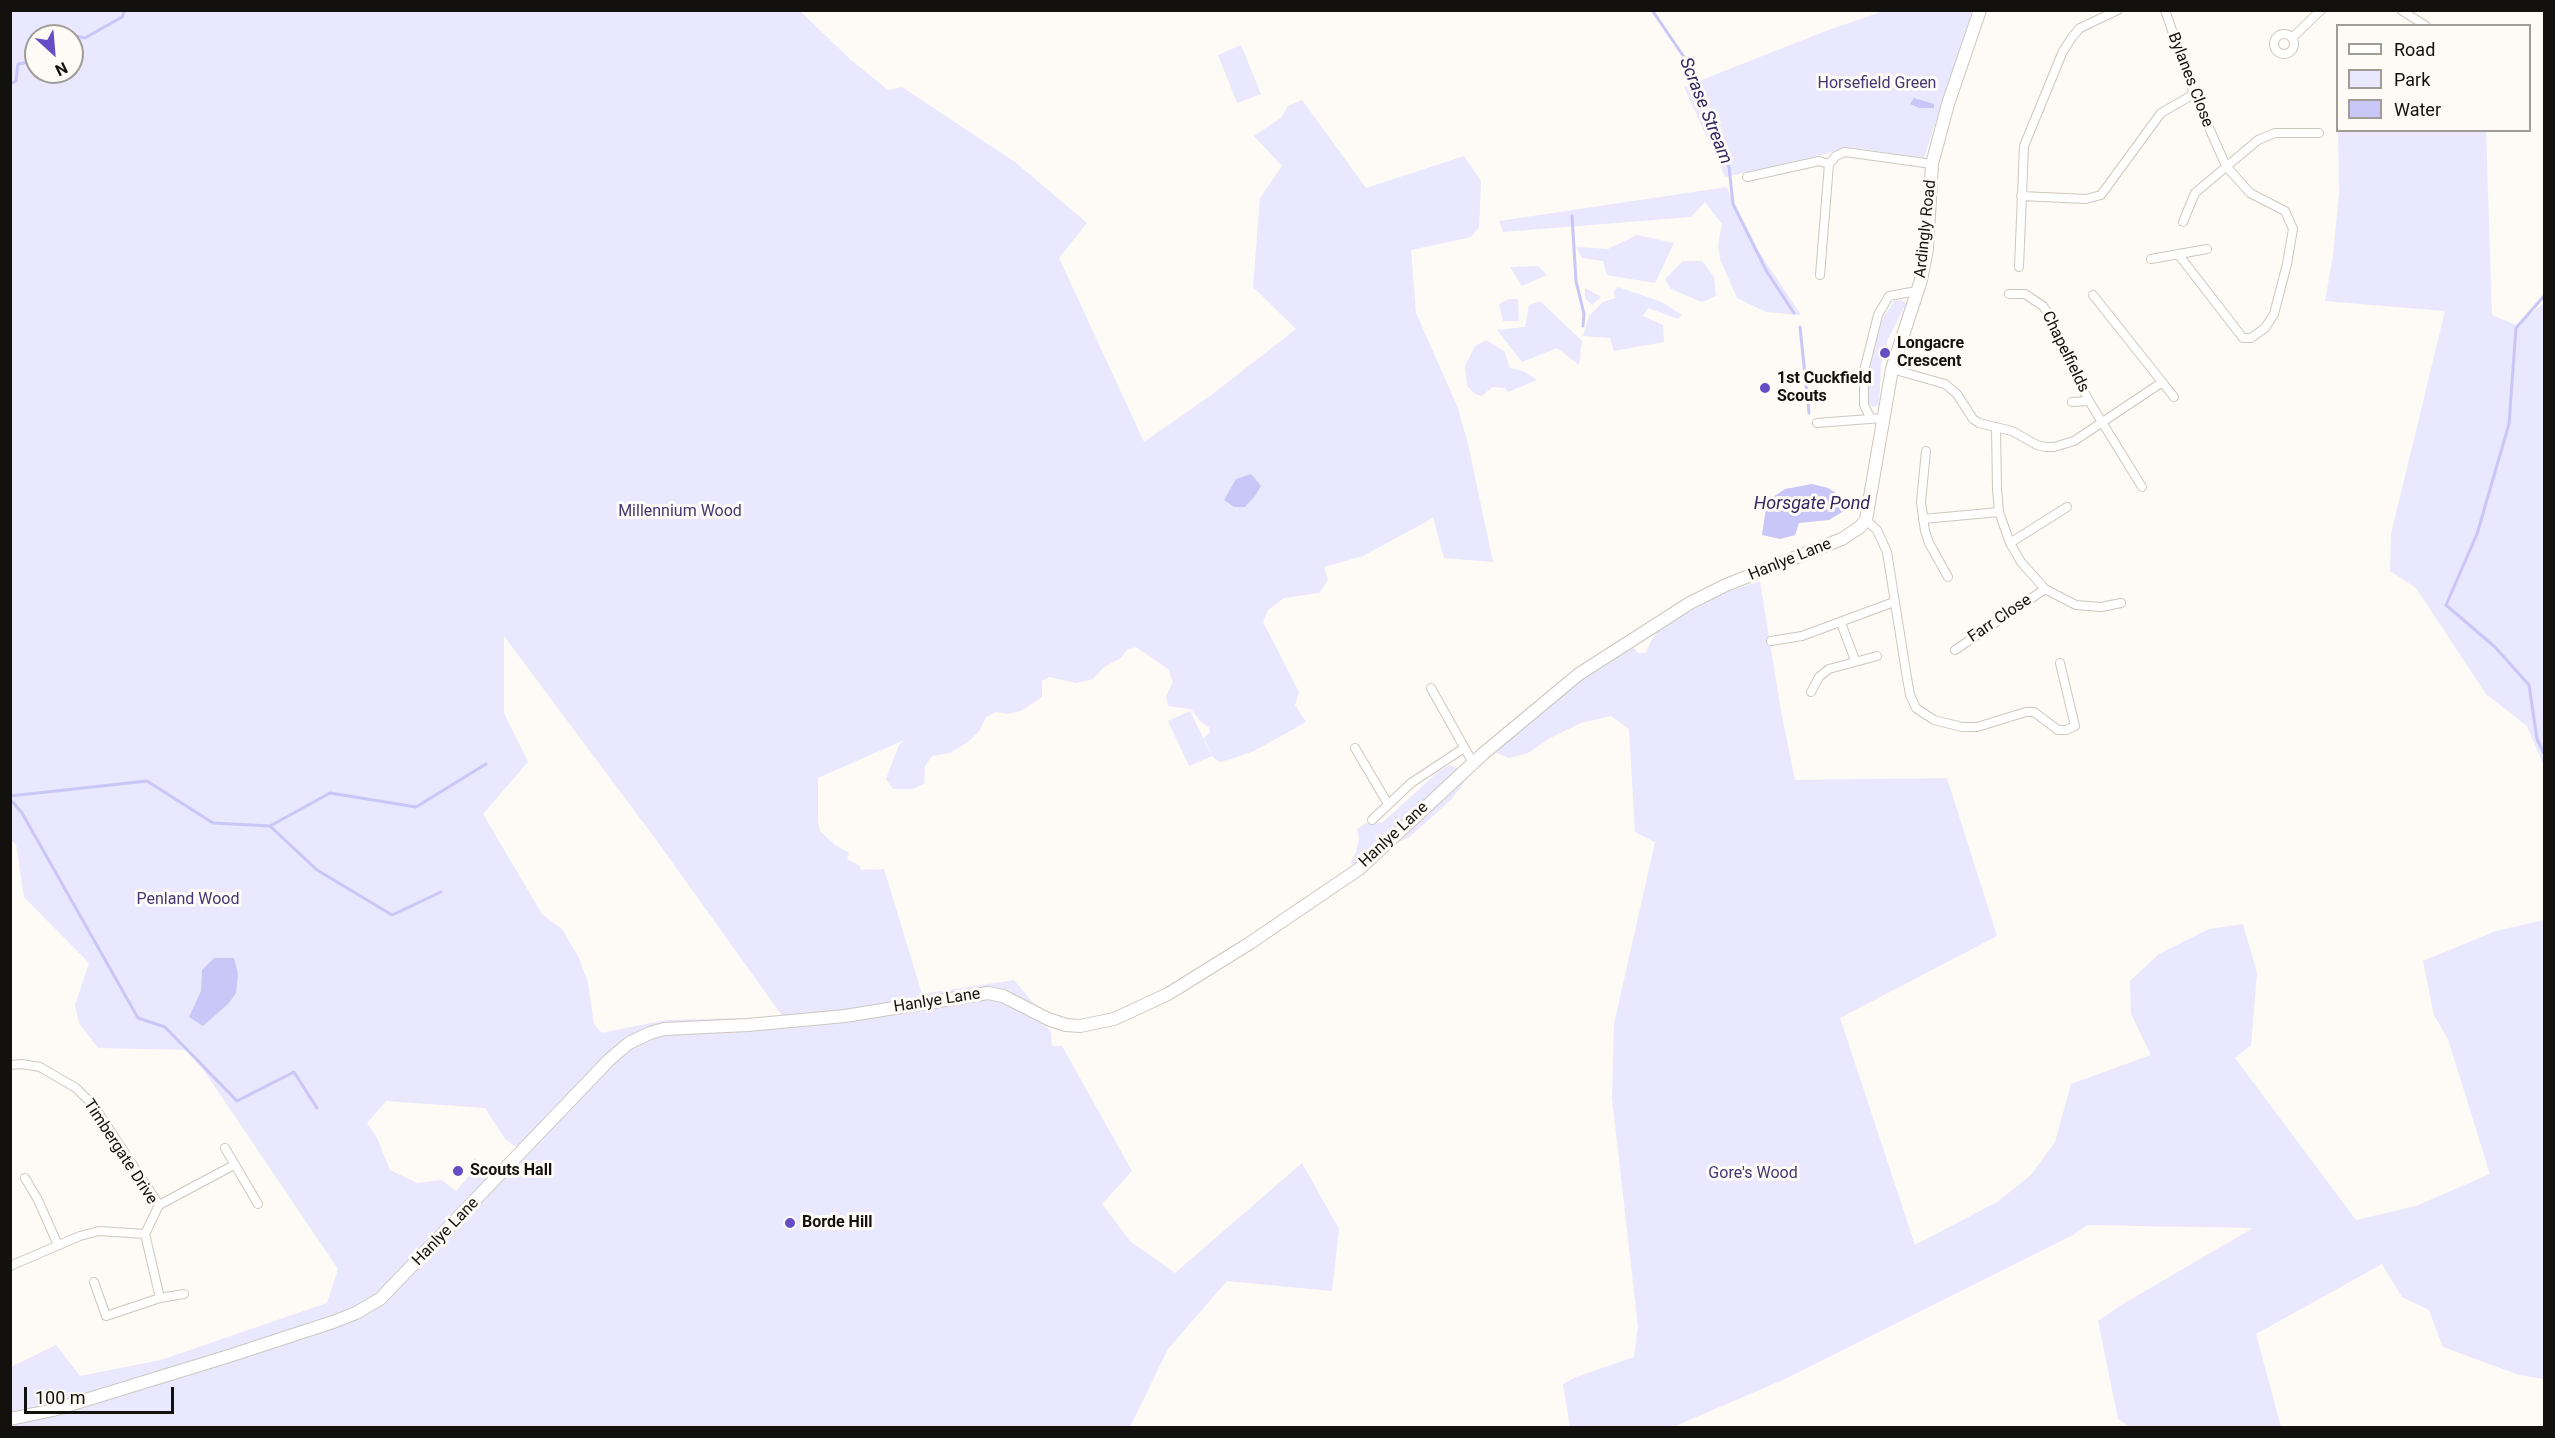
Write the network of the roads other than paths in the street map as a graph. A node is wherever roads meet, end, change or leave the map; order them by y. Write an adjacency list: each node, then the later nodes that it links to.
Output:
1 (1980, 10): 11 (street, Ardingly Road)
2 (2118, 10): 14 (street)
3 (2165, 10): 8 (street, Bylanes Close)
4 (2321, 10): 7 (street)
5 (2401, 10): 6 (street)
6 (2423, 24)
7 (2292, 38)
8 (2194, 94): 12 (street, Bylanes Close); 14 (street)
9 (2319, 133): 12 (street)
10 (1829, 164): 11 (street); 13 (street); 20 (street)
11 (1932, 165): 21 (street, Ardingly Road)
12 (2226, 166): 15 (street); 17 (street, Bylanes Close)
13 (1747, 177)
14 (2021, 196): 19 (street)
15 (2183, 222)
16 (2207, 249): 17 (street)
17 (2178, 254): 18 (street)
18 (2151, 259)
19 (2019, 267)
20 (1820, 275)
21 (1917, 291): 24 (street, Ardingly Road); 29 (street)
22 (2008, 294): 27 (street, Chapelfields)
23 (2093, 295): 25 (street)
24 (1892, 369): 29 (street, Ardingly Road); 32 (street)
25 (2161, 383): 26 (street); 30 (street)
26 (2174, 397)
27 (2089, 401): 28 (street, Chapelfields); 30 (street, Chapelfields)
28 (2072, 402)
29 (1876, 418): 31 (street); 38 (street, Ardingly Road)
30 (2102, 422): 32 (street); 34 (street, Chapelfields)
31 (1817, 423)
32 (1996, 427): 36 (street)
33 (1926, 451): 37 (street)
34 (2142, 487)
35 (2067, 507): 39 (street)
36 (2000, 512): 37 (street); 39 (street)
37 (1923, 519): 40 (street)
38 (1866, 520): 42 (street); 54 (street, Hanlye Lane)
39 (2010, 543): 41 (street)
40 (1947, 577)
41 (2045, 589): 43 (street); 46 (street, Farr Close)
42 (1894, 602): 44 (street); 49 (street)
43 (2121, 603)
44 (1841, 623): 45 (street); 48 (street)
45 (1771, 641)
46 (1955, 650)
47 (1877, 656): 48 (street)
48 (1855, 660): 51 (street)
49 (2060, 663)
50 (1431, 688): 53 (street)
51 (1811, 692)
52 (1355, 748): 55 (street)
53 (1464, 748): 54 (street); 55 (street)
54 (1473, 764): 69 (street, Hanlye Lane)
55 (1388, 804): 56 (street)
56 (1372, 820)
57 (10, 1065): 62 (street, Timbergate Drive)
58 (225, 1148): 59 (street)
59 (234, 1165): 61 (street); 62 (street)
60 (25, 1178): 64 (street)
61 (258, 1204)
62 (159, 1205): 63 (street, Timbergate Drive)
63 (145, 1234): 64 (street); 68 (street)
64 (58, 1245): 65 (street)
65 (10, 1266)
66 (94, 1282): 68 (street)
67 (184, 1294): 68 (street)
68 (160, 1298)
69 (10, 1419)

